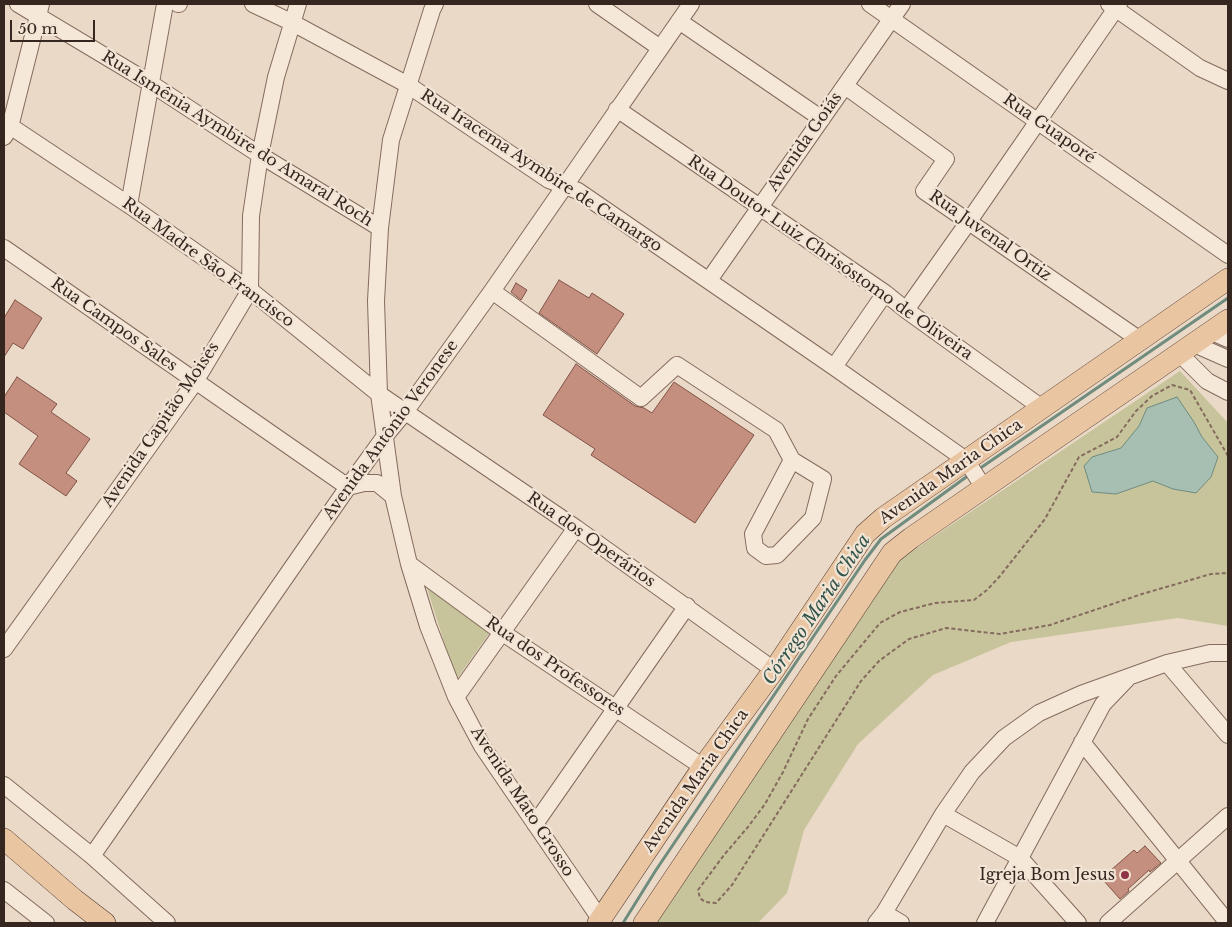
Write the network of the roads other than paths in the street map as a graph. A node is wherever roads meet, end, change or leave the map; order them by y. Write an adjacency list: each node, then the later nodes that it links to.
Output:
1 (18, 4): 11 (street, Rua Ismênia Aymbire do Amaral Roch)
2 (165, 4): 17 (street)
3 (253, 4): 14 (street, Rua Iracema Aymbire de Camargo)
4 (298, 4): 14 (street)
5 (435, 4): 18 (street, Avenida Mato Grosso)
6 (597, 4): 15 (street)
7 (691, 4): 13 (street, Avenida Antônio Veronese)
8 (870, 4): 12 (street, Rua Guaporé)
9 (902, 4): 12 (street, Avenida Goiás)
10 (1114, 5): 16 (street); 22 (street)
11 (40, 10): 17 (street, Rua Ismênia Aymbire do Amaral Roch); 23 (street)
12 (892, 18): 19 (street, Avenida Goiás); 22 (street, Rua Guaporé)
13 (679, 20): 15 (street, Avenida Antônio Veronese); 21 (street)
14 (291, 22): 18 (street, Rua Iracema Aymbire de Camargo); 24 (street)
15 (660, 48): 20 (street, Avenida Antônio Veronese)
16 (1228, 81)
17 (150, 84): 24 (street, Rua Ismênia Aymbire do Amaral Roch); 26 (street)
18 (408, 85): 25 (street, Rua Iracema Aymbire de Camargo); 29 (street, Avenida Mato Grosso)
19 (845, 86): 21 (street, Avenida Goiás); 28 (street, Rua Juvenal Ortiz)
20 (617, 109): 25 (street, Avenida Antônio Veronese); 27 (street, Rua Doutor Luiz Chrisóstomo de Oliveira)
21 (822, 118): 27 (street, Avenida Goiás)
22 (1038, 121): 28 (street); 31 (street, Rua Guaporé)
23 (6, 129): 26 (street, Rua Madre São Francisco)
24 (260, 155): 29 (street, Rua Ismênia Aymbire do Amaral Roch); 34 (street)
25 (564, 186): 33 (street, Rua Iracema Aymbire de Camargo); 35 (street, Avenida Antônio Veronese)
26 (129, 205): 34 (street, Rua Madre São Francisco)
27 (760, 208): 33 (street, Avenida Goiás); 36 (street, Rua Doutor Luiz Chrisóstomo de Oliveira)
28 (969, 221): 37 (street); 39 (street, Rua Juvenal Ortiz)
29 (380, 228): 45 (street, Avenida Mato Grosso)
30 (4, 248): 43 (street, Rua Campos Sales)
31 (1228, 254)
32 (1228, 279): 39 (main road, Avenida Maria Chica)
33 (709, 280): 42 (street, Rua Iracema Aymbire de Camargo)
34 (250, 290): 43 (street, Avenida Capitão Moisés); 45 (street, Rua Madre São Francisco)
35 (492, 291): 47 (street, Avenida Antônio Veronese); 49 (street)
36 (885, 293): 37 (street, Rua Doutor Luiz Chrisóstomo de Oliveira); 42 (street)
37 (906, 310): 46 (street, Rua Doutor Luiz Chrisóstomo de Oliveira)
38 (1224, 328): 40 (main road, Avenida Maria Chica)
39 (1140, 340): 46 (main road, Avenida Maria Chica)
40 (1187, 349): 41 (street); 44 (street); 52 (main road, Avenida Maria Chica)
41 (1228, 359)
42 (834, 367): 50 (street, Rua Iracema Aymbire de Camargo)
43 (195, 382): 51 (street, Rua Campos Sales); 58 (street, Avenida Capitão Moisés)
44 (1228, 392)
45 (378, 394): 47 (street, Rua Madre São Francisco); 48 (street, Avenida Mato Grosso)
46 (1042, 408): 50 (main road, Avenida Maria Chica)
47 (405, 412): 48 (street, Avenida Antônio Veronese); 54 (street, Rua dos Operários)
48 (386, 436): 51 (street, Avenida Antônio Veronese); 53 (street, Avenida Mato Grosso)
49 (792, 460): 49 (street)
50 (967, 462): 52 (street); 61 (main road, Avenida Maria Chica)
51 (348, 487): 53 (street); 73 (street, Avenida Antônio Veronese)
52 (982, 487): 82 (main road, Avenida Maria Chica)
53 (393, 496): 55 (street, Avenida Mato Grosso)
54 (576, 528): 56 (street, Rua dos Operários); 57 (street)
55 (409, 564): 57 (street, Rua dos Professores); 63 (street, Avenida Mato Grosso)
56 (687, 606): 61 (street, Rua dos Operários); 64 (street)
57 (502, 633): 63 (street); 64 (street, Rua dos Professores)
58 (4, 648)
59 (1228, 653): 60 (street)
60 (1167, 663): 62 (street); 65 (street)
61 (774, 670): 67 (main road, Avenida Maria Chica)
62 (1131, 675): 66 (street); 69 (street)
63 (456, 697): 71 (street, Avenida Mato Grosso)
64 (615, 708): 67 (street, Rua dos Professores); 71 (street)
65 (1228, 735)
66 (1082, 742): 74 (street); 75 (street)
67 (703, 767): 78 (main road, Avenida Maria Chica)
68 (4, 784): 73 (street)
69 (943, 814): 74 (street); 77 (street)
70 (1228, 816): 75 (street)
71 (535, 824): 78 (street, Avenida Mato Grosso)
72 (4, 839): 80 (main road)
73 (92, 856): 81 (street)
74 (1020, 858): 84 (street); 85 (street)
75 (1177, 862): 86 (street); 87 (street)
76 (4, 890): 79 (street)
77 (880, 918): 83 (street)
78 (600, 922)
79 (46, 923)
80 (105, 923)
81 (168, 923)
82 (644, 923)
83 (901, 923)
84 (985, 923)
85 (1078, 923)
86 (1108, 923)
87 (1228, 923)

